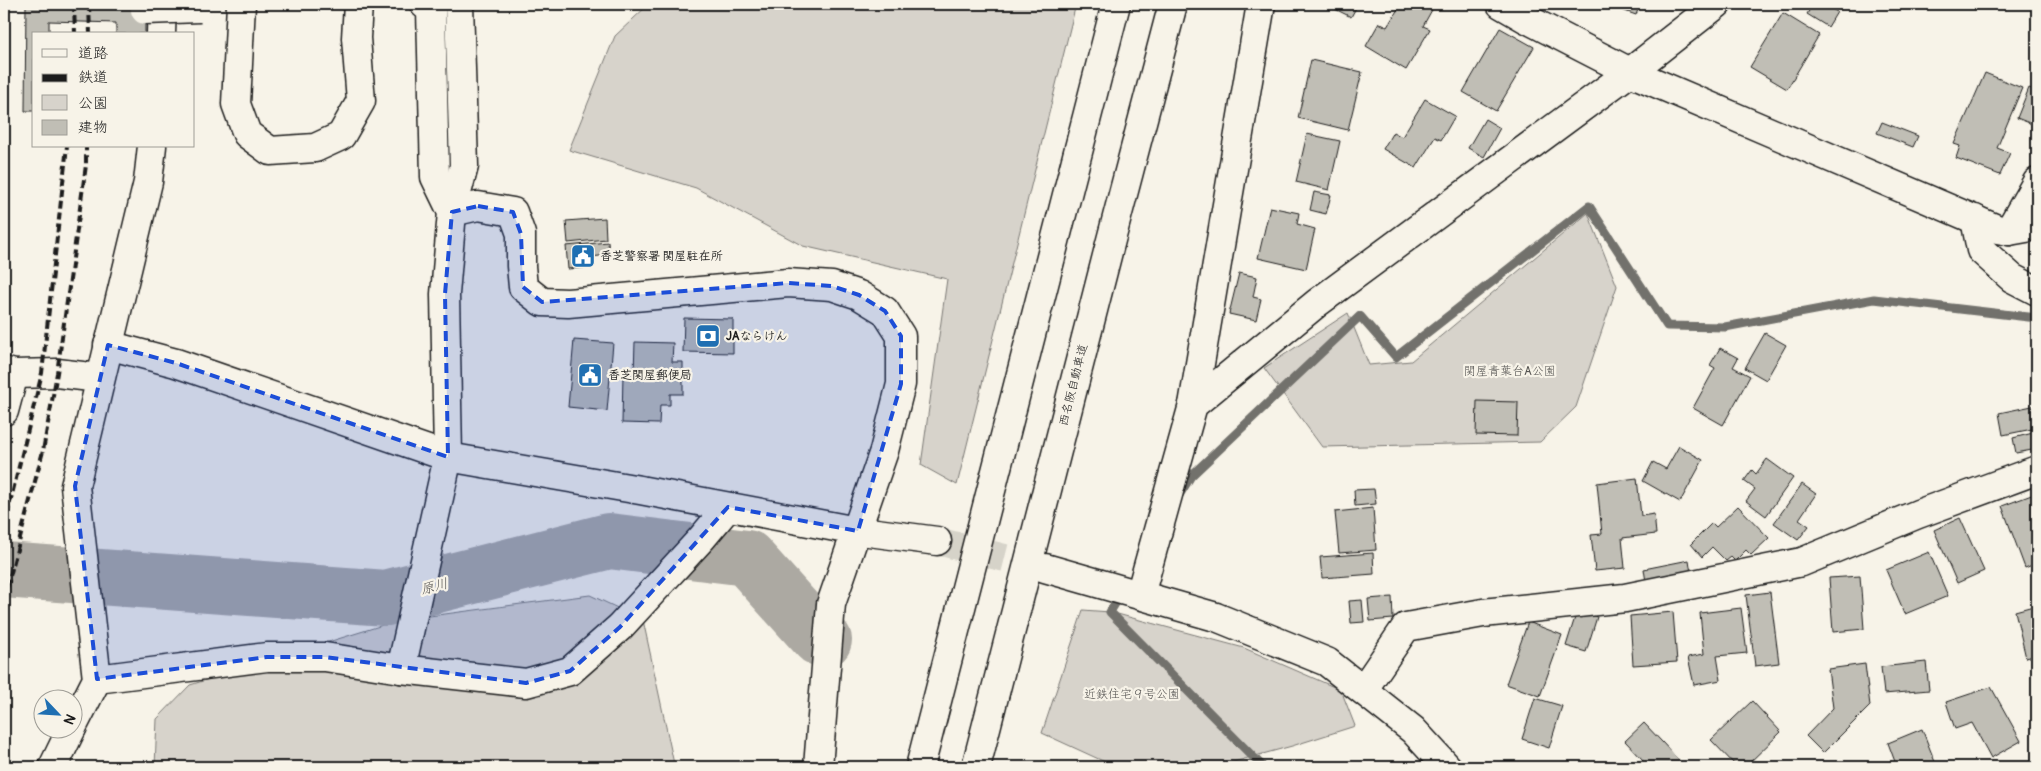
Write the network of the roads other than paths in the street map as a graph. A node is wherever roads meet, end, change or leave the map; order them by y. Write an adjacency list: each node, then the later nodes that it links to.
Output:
1 (241, 4): 2 (main road)
2 (358, 4)
3 (424, 4): 17 (main road)
4 (459, 4): 17 (main road)
5 (1116, 4): 41 (main road)
6 (1173, 4): 42 (main road, 西名阪自動車道)
7 (1261, 4): 25 (main road)
8 (1501, 4): 12 (main road)
9 (1717, 4): 14 (main road)
10 (153, 7): 11 (main road, bridge); 13 (main road)
11 (200, 8)
12 (1531, 12): 14 (main road)
13 (161, 32)
14 (1630, 72): 18 (main road); 25 (main road)
15 (152, 148): 22 (main road)
16 (2037, 182): 20 (main road)
17 (452, 212): 27 (main road); 30 (main road)
18 (1975, 219): 20 (main road); 21 (main road)
19 (2037, 226): 20 (main road)
20 (2009, 231)
21 (2037, 291)
22 (108, 345): 24 (main road); 27 (main road)
23 (9, 373): 24 (main road); 26 (main road)
24 (99, 378): 35 (main road)
25 (1193, 405): 33 (main road)
26 (4, 411)
27 (448, 457): 29 (main road); 34 (main road)
28 (2037, 470): 36 (main road)
29 (728, 507): 30 (main road); 34 (main road)
30 (858, 530): 31 (main road); 40 (main road)
31 (937, 541)
32 (1045, 568): 33 (main road)
33 (1140, 595): 36 (main road)
34 (401, 669): 35 (main road)
35 (97, 679): 37 (main road)
36 (1363, 690): 43 (main road)
37 (82, 708)
38 (67, 738): 39 (main road)
39 (53, 767)
40 (818, 767)
41 (920, 767)
42 (976, 767)
43 (1447, 767)

